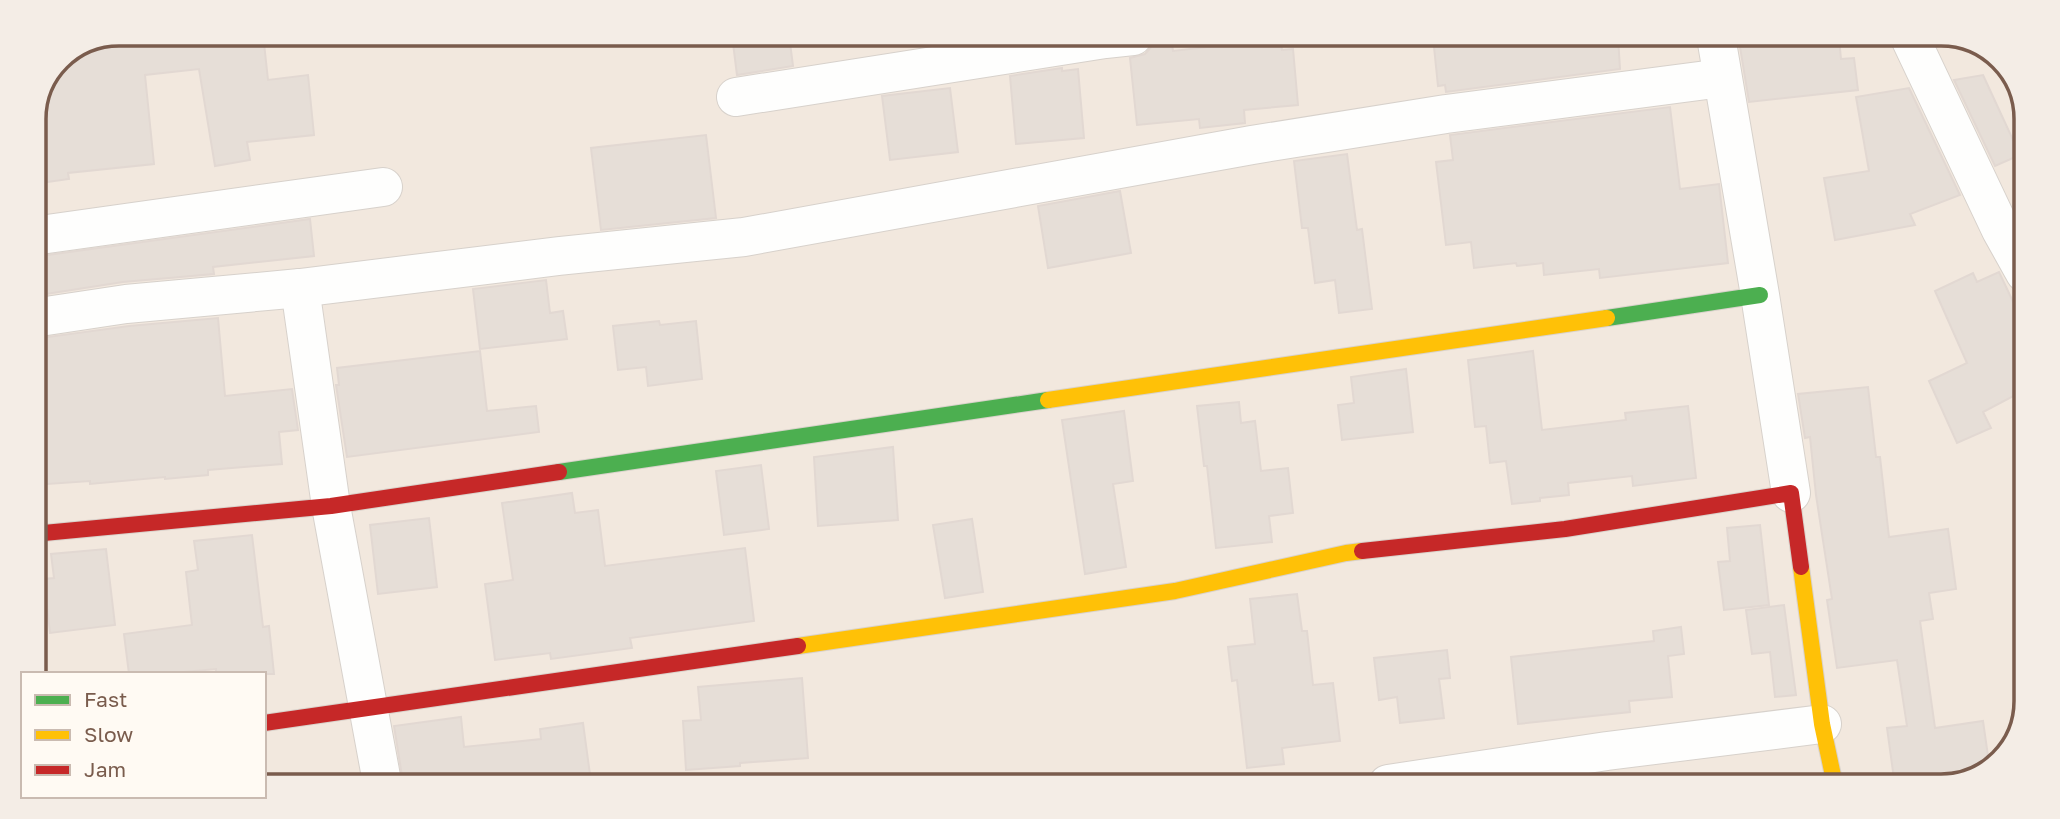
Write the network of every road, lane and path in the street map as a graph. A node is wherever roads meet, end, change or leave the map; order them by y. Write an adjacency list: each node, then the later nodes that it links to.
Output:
1 (1064, 45): 5 (street)
2 (1717, 45): 4 (street)
3 (1913, 45): 8 (street)
4 (1722, 78): 9 (street); 10 (street)
5 (736, 97)
6 (383, 187): 7 (street)
7 (45, 234)
8 (2014, 253)
9 (300, 288): 11 (street); 13 (street)
10 (1760, 295): 12 (street); 13 (street)
11 (45, 316)
12 (1791, 493): 15 (street); 17 (street)
13 (331, 506): 14 (street); 15 (street)
14 (46, 533)
15 (369, 707): 16 (street); 18 (street)
16 (266, 723)
17 (1822, 724): 19 (street); 20 (street)
18 (381, 774)
19 (1454, 774)
20 (1833, 774)

